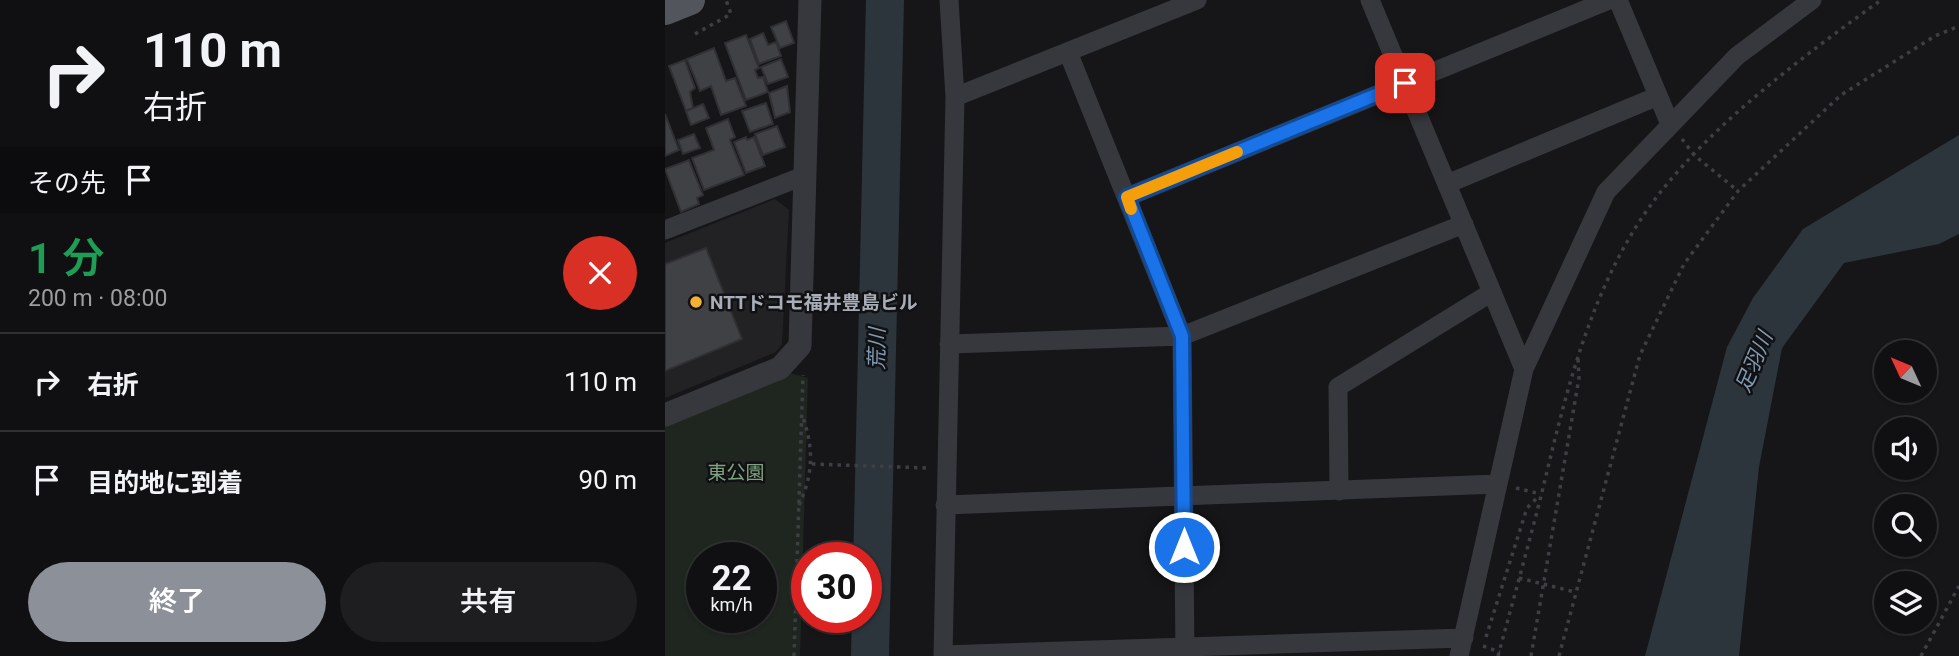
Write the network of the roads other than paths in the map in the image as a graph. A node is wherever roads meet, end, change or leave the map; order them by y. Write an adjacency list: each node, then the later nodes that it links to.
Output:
1 (690, 0): 9 (main road)
2 (810, 0): 15 (street)
3 (949, 0): 13 (street)
4 (1197, 0): 10 (street)
5 (1370, 0): 11 (street)
6 (1609, 0): 11 (street)
7 (1618, 0): 12 (street)
8 (1812, 0): 14 (street)
9 (665, 10)
10 (1068, 52): 13 (street); 17 (street)
11 (1405, 83): 16 (street); 17 (street)
12 (1658, 96): 14 (street); 16 (street)
13 (955, 97): 22 (street)
14 (1670, 124): 23 (street)
15 (806, 175): 19 (street); 24 (street)
16 (1447, 184): 18 (street)
17 (1127, 197): 21 (street)
18 (1464, 225): 20 (street); 21 (street)
19 (665, 230)
20 (1492, 292): 23 (street); 26 (street)
21 (1182, 336): 22 (street); 27 (street)
22 (949, 344): 28 (street)
23 (1524, 369): 25 (street)
24 (665, 415)
25 (1499, 484): 26 (street); 29 (street)
26 (1339, 491): 27 (street)
27 (1184, 496): 28 (street); 30 (street)
28 (945, 505): 31 (street)
29 (1462, 647): 30 (street)
30 (1185, 652): 31 (street)
31 (943, 655)

